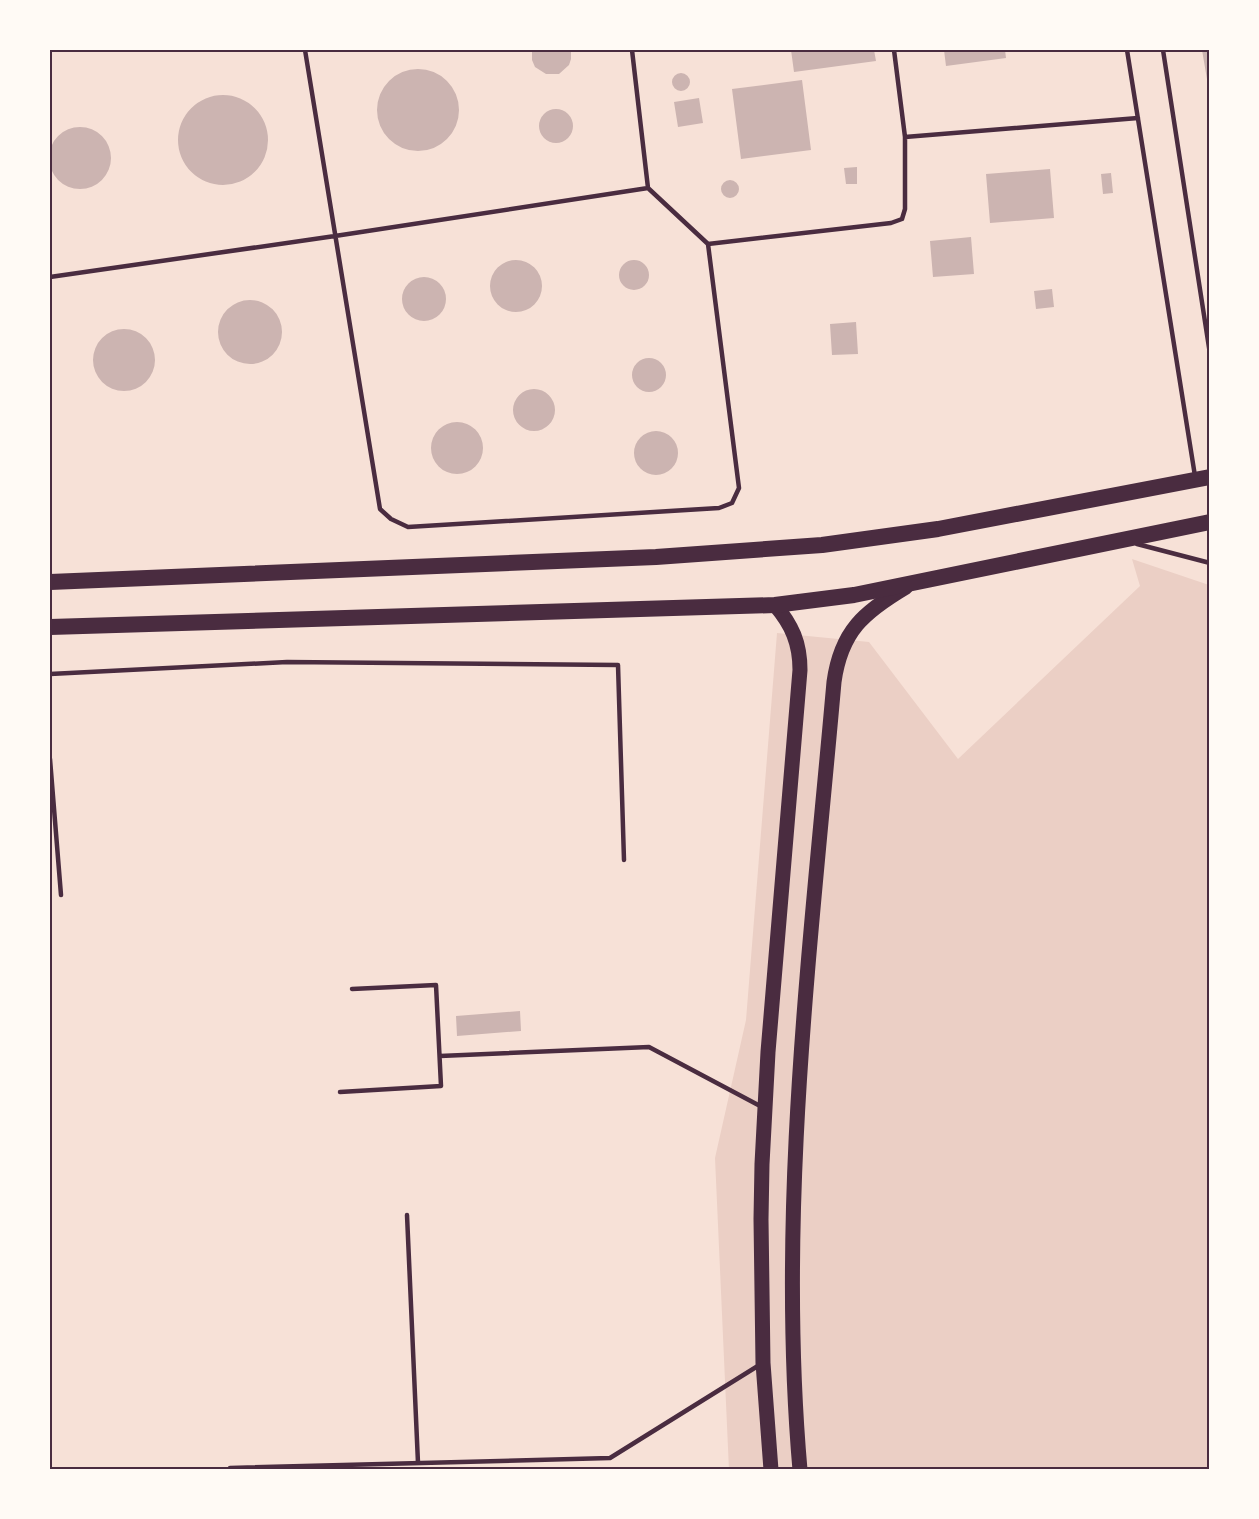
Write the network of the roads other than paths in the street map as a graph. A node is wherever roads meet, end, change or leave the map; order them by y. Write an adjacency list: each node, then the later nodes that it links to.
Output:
1 (305, 50): 9 (lane)
2 (632, 50): 8 (lane)
3 (894, 50): 7 (lane)
4 (1127, 50): 6 (lane)
5 (1163, 50): 12 (lane)
6 (1138, 118): 7 (lane); 13 (lane)
7 (905, 137): 10 (lane)
8 (648, 188): 9 (lane); 10 (lane)
9 (335, 236): 10 (lane); 11 (lane)
10 (708, 244)
11 (50, 277)
12 (1209, 354)
13 (1202, 478): 17 (highway)
14 (1209, 522): 15 (highway)
15 (1120, 539): 16 (lane); 18 (highway)
16 (1209, 563)
17 (50, 582)
18 (911, 583): 19 (highway); 34 (main road)
19 (775, 605): 20 (highway); 28 (main road)
20 (50, 627)
21 (50, 674): 23 (lane)
22 (50, 759): 24 (lane)
23 (624, 860)
24 (61, 895)
25 (352, 989): 26 (lane)
26 (440, 1056): 27 (lane); 28 (lane)
27 (340, 1092)
28 (765, 1108): 30 (main road)
29 (406, 1215): 31 (lane)
30 (763, 1363): 31 (lane); 33 (main road)
31 (418, 1463): 32 (lane)
32 (230, 1468)
33 (771, 1470)
34 (800, 1470)

